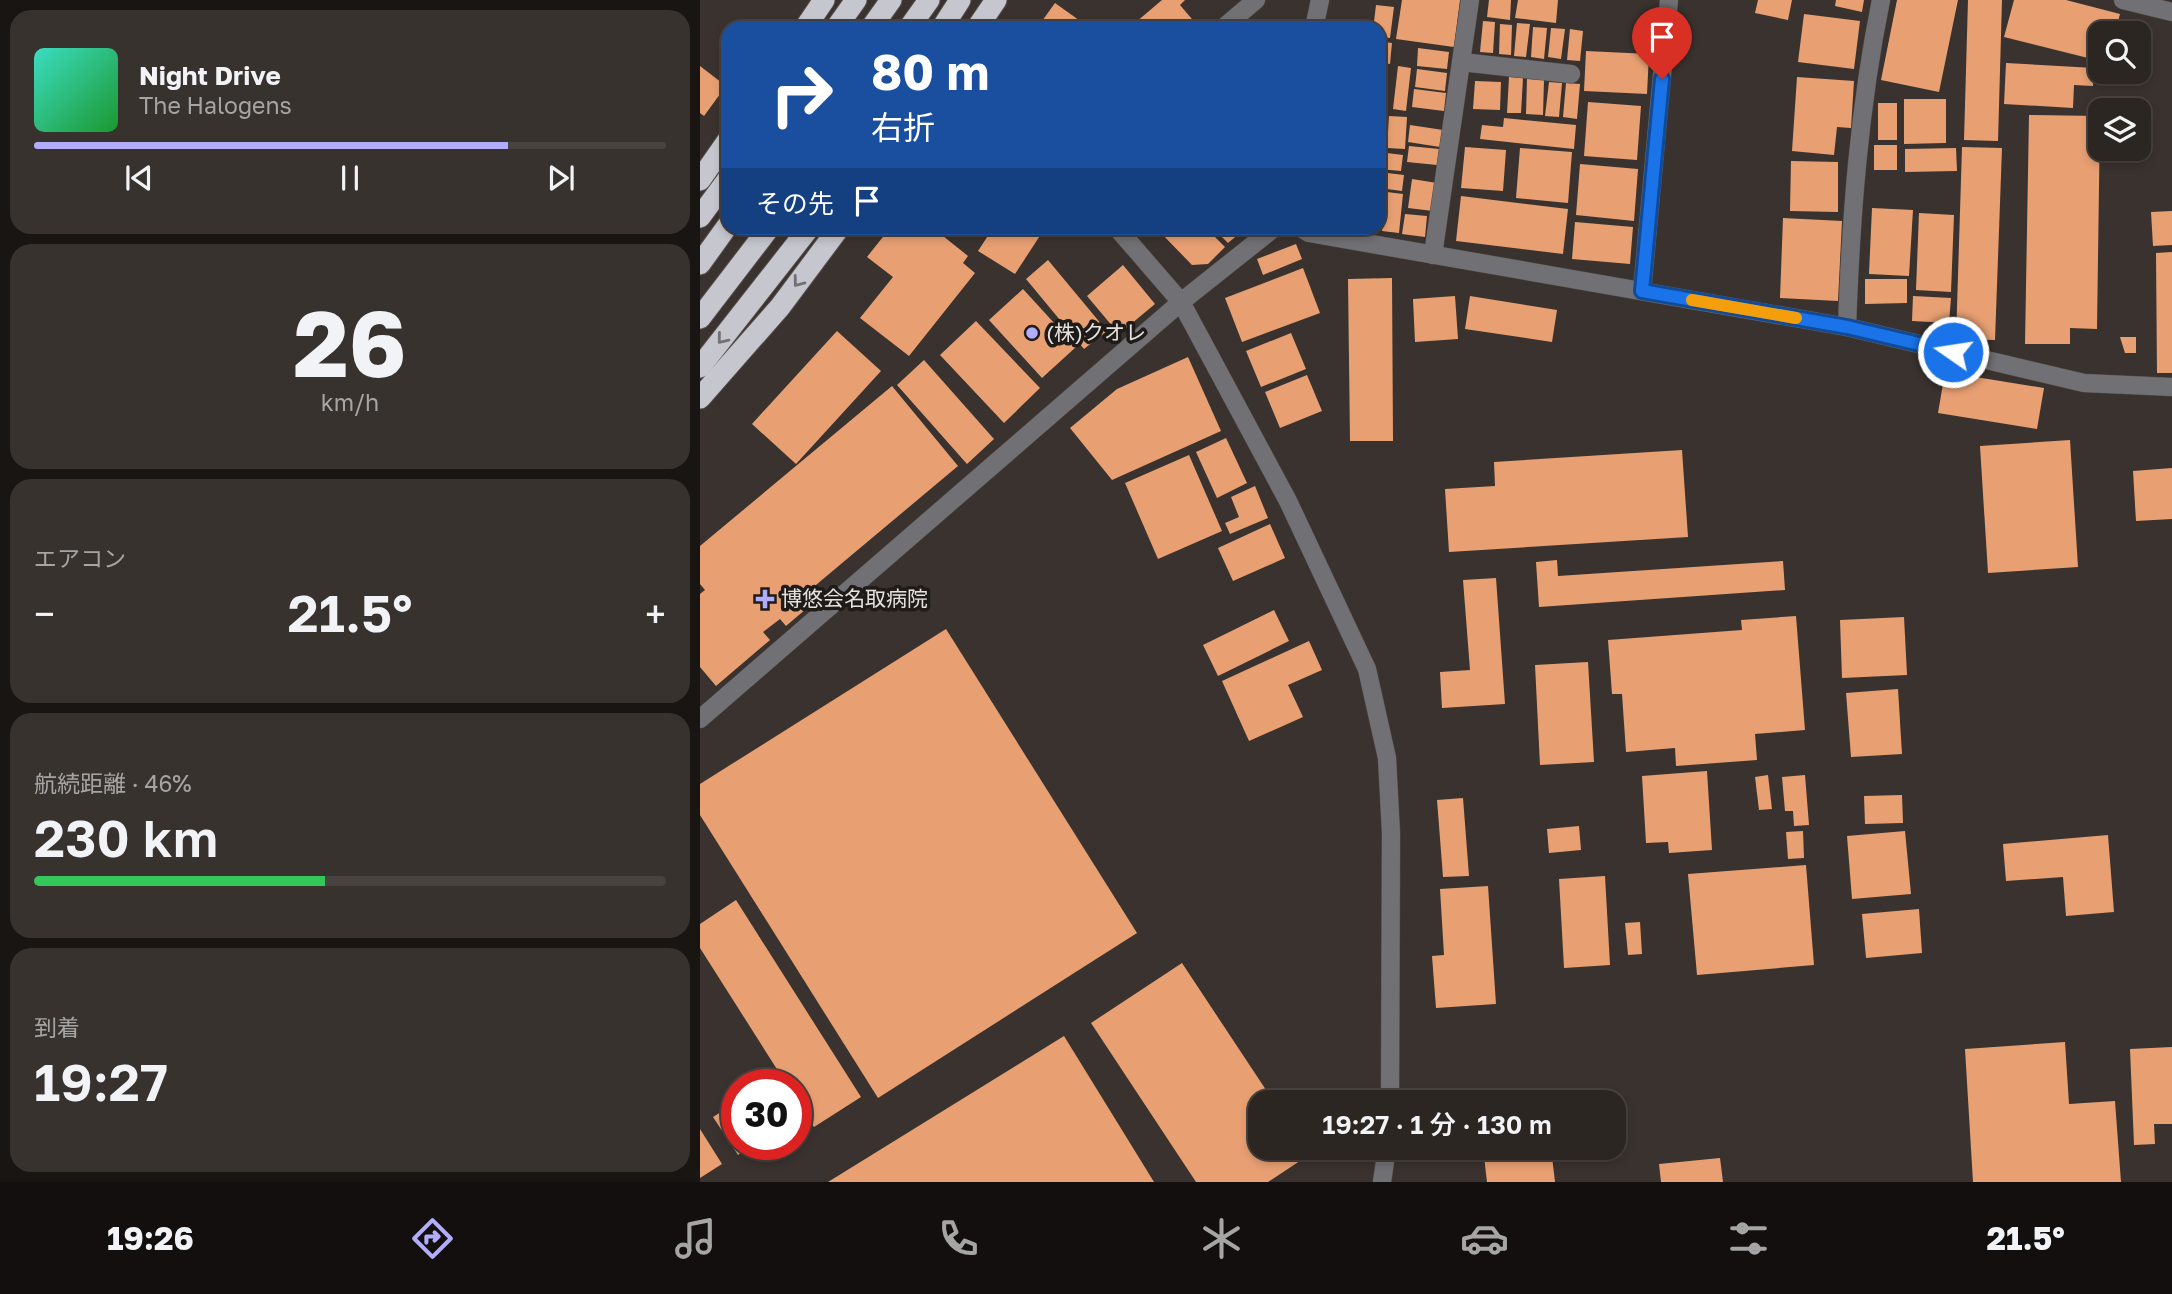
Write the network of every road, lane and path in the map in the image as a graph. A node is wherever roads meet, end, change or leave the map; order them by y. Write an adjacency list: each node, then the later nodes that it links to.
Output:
1 (824, 0): 14 (highway)
2 (856, 0): 15 (highway)
3 (891, 0): 16 (highway)
4 (929, 0): 17 (highway)
5 (960, 0): 18 (highway)
6 (996, 0): 19 (highway)
7 (1256, 0): 20 (street)
8 (1320, 0): 21 (street)
9 (1470, 0): 22 (street)
10 (1669, 0): 37 (street)
11 (1881, 0): 40 (street)
12 (2123, 0): 13 (street)
13 (2172, 12)
14 (810, 21)
15 (841, 21)
16 (876, 21)
17 (914, 21)
18 (946, 21)
19 (982, 21)
20 (1231, 21)
21 (1316, 21)
22 (1461, 62): 23 (street); 35 (street)
23 (1571, 74)
24 (721, 150): 25 (highway)
25 (700, 180)
26 (721, 188): 27 (highway)
27 (700, 217)
28 (721, 235): 36 (highway)
29 (764, 235): 39 (highway)
30 (804, 235): 41 (highway, one-way to 41)
31 (834, 235): 43 (highway, one-way to 43)
32 (1123, 235): 38 (street)
33 (1265, 235): 38 (street)
34 (1320, 235): 35 (street)
35 (1433, 255): 37 (street)
36 (700, 264)
37 (1642, 291): 40 (street)
38 (1181, 302): 44 (street); 45 (street)
39 (700, 318)
40 (1847, 327): 42 (street)
41 (700, 367)
42 (2172, 387)
43 (700, 398)
44 (700, 719)
45 (1390, 1090)
46 (1385, 1160): 47 (street)
47 (1382, 1182)

